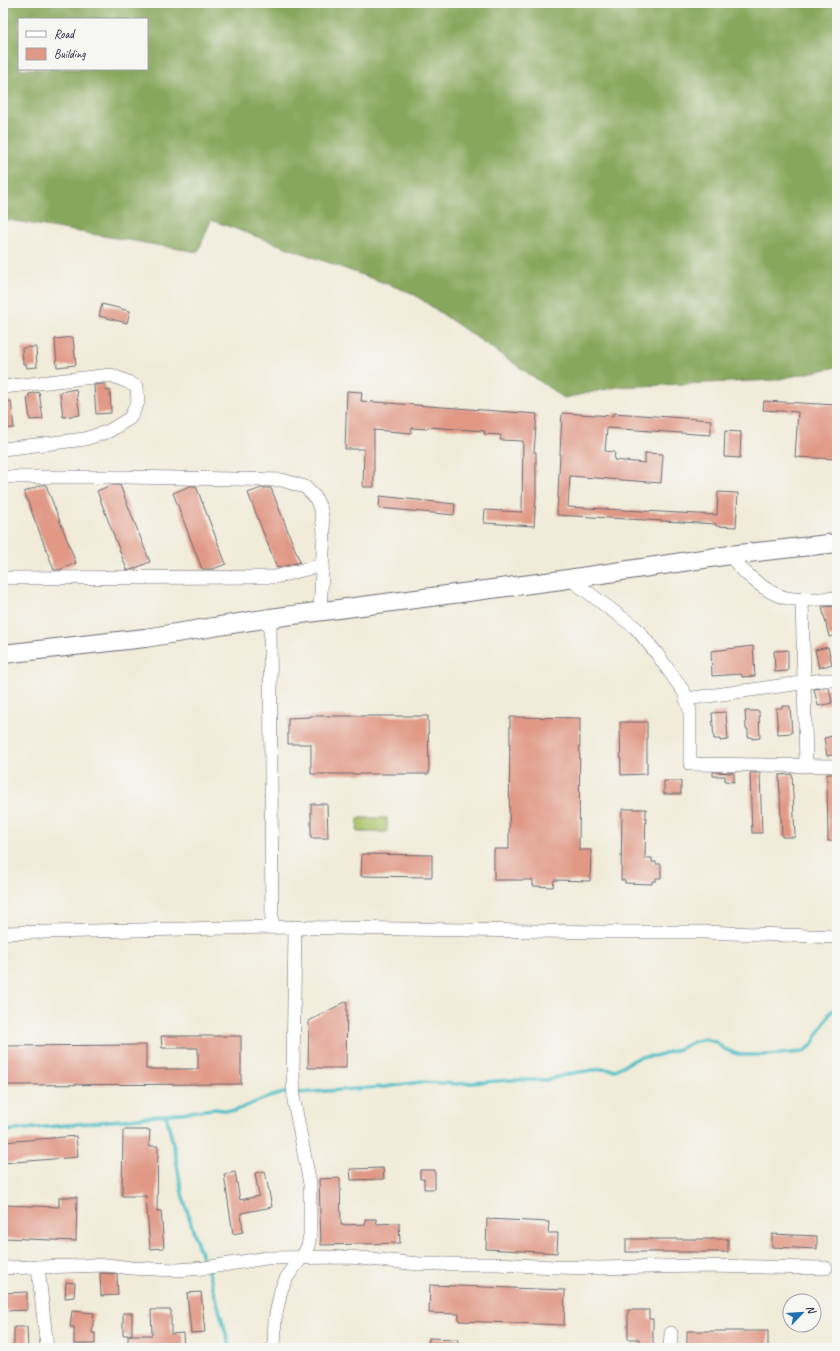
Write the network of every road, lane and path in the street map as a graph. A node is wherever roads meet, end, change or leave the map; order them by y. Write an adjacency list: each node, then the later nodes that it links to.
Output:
1 (3, 388): 2 (street)
2 (3, 449)
3 (3, 476): 6 (street)
4 (837, 543): 5 (street)
5 (730, 555): 8 (street); 10 (street)
6 (322, 565): 7 (street); 11 (street)
7 (3, 578)
8 (570, 579): 11 (street); 16 (street)
9 (837, 598): 10 (street)
10 (802, 600): 15 (street)
11 (320, 612): 12 (street)
12 (270, 618): 13 (street); 19 (street)
13 (3, 654)
14 (837, 680): 15 (street)
15 (803, 683): 16 (street); 17 (street)
16 (686, 699): 17 (street)
17 (806, 765): 18 (street)
18 (837, 766)
19 (272, 927): 20 (street); 21 (street)
20 (295, 927): 22 (street); 23 (street)
21 (3, 933)
22 (837, 936)
23 (302, 1257): 24 (street); 26 (street); 29 (street)
24 (38, 1267): 25 (street); 28 (street)
25 (3, 1268)
26 (826, 1268)
27 (671, 1333): 30 (street)
28 (47, 1348)
29 (274, 1348)
30 (670, 1348)

